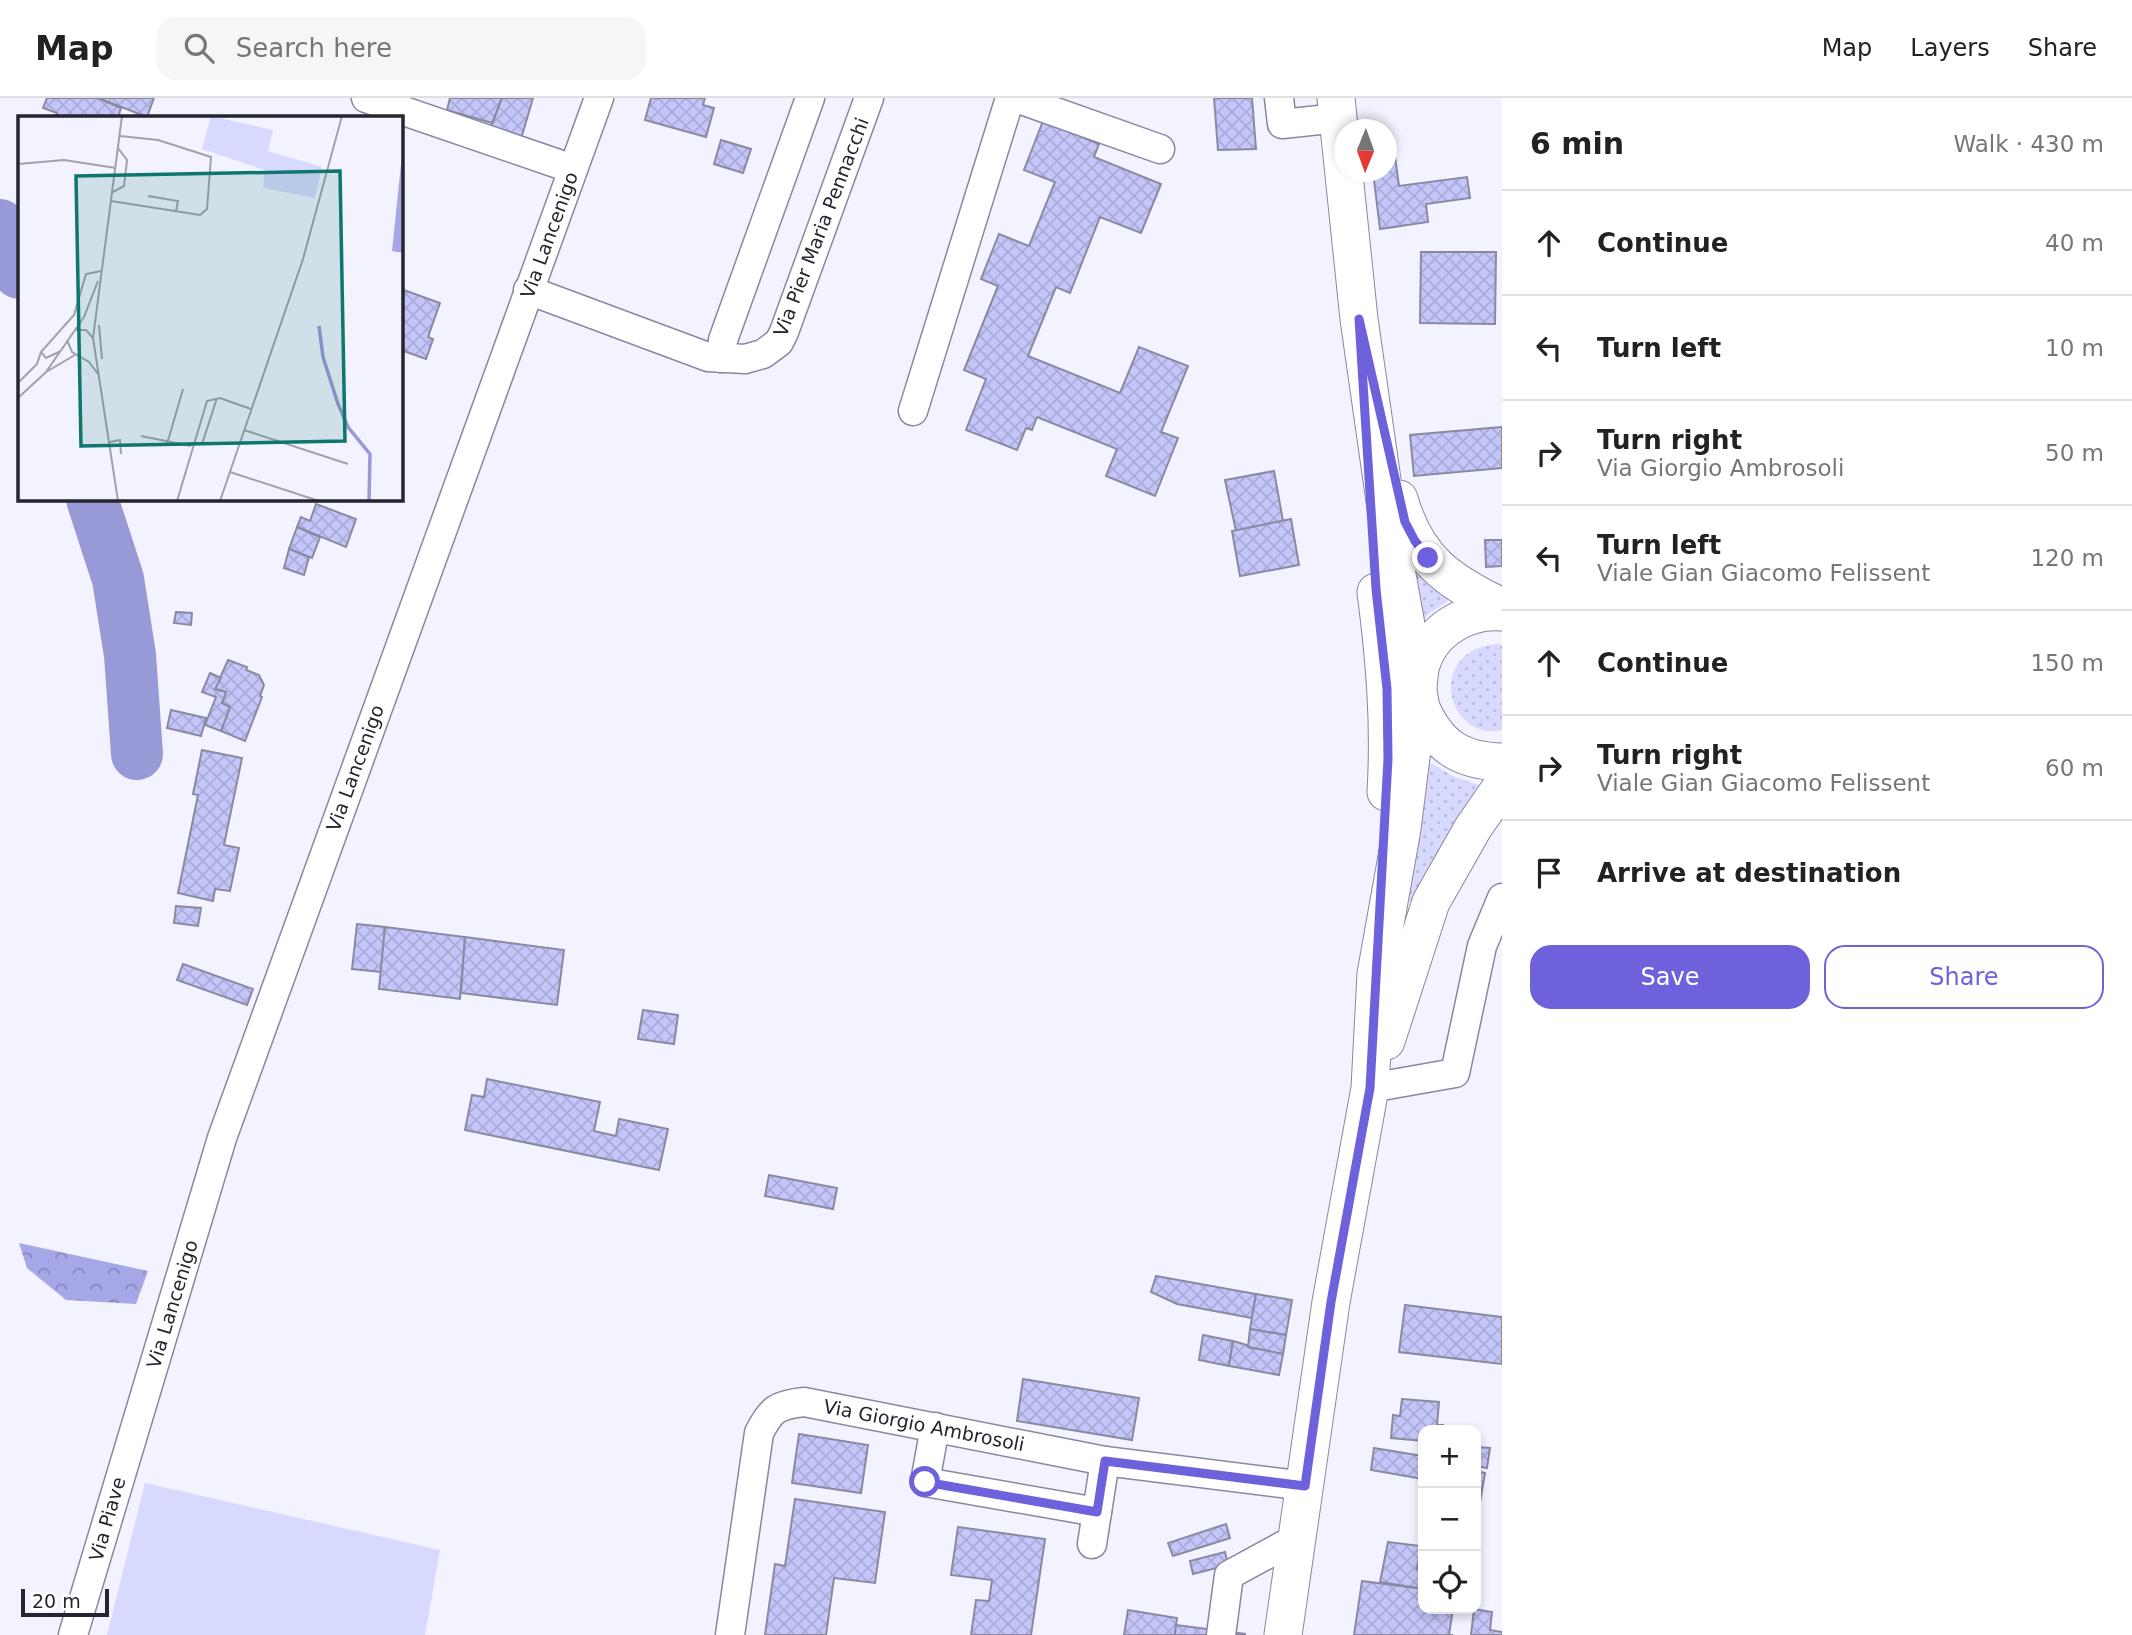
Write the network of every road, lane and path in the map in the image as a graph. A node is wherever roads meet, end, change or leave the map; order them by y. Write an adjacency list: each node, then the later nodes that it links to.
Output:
1 (366, 98): 9 (street)
2 (599, 98): 9 (street, Via Lancenigo)
3 (810, 98): 12 (street)
4 (1013, 98): 8 (street); 13 (street)
5 (1279, 98): 7 (street)
6 (865, 100): 12 (street, Via Pier Maria Pennacchi)
7 (1337, 108): 11 (main road)
8 (1160, 149)
9 (573, 169): 10 (street, Via Lancenigo)
10 (528, 290): 12 (street, Via Pier Maria Pennacchi); 22 (street, Via Lancenigo)
11 (1359, 319): 14 (main road); 15 (main road); 19 (main road)
12 (721, 358)
13 (913, 411)
14 (1502, 610): 15 (main road)
15 (1420, 698): 16 (main road); 19 (main road)
16 (1502, 762)
17 (1502, 786): 20 (main road)
18 (1502, 898): 20 (street)
19 (1376, 974): 20 (main road)
20 (1370, 1088): 24 (main road)
21 (935, 1427): 23 (street, Via Giorgio Ambrosoli); 25 (street); 29 (street, Via Giorgio Ambrosoli)
22 (129, 1444): 28 (street, Via Piave)
23 (1105, 1461): 24 (street, Via Giorgio Ambrosoli); 25 (street)
24 (1305, 1486): 26 (main road)
25 (1097, 1512): 27 (street)
26 (1297, 1538): 30 (street); 31 (main road)
27 (1092, 1544)
28 (73, 1635)
29 (730, 1635)
30 (1221, 1635)
31 (1283, 1635)

